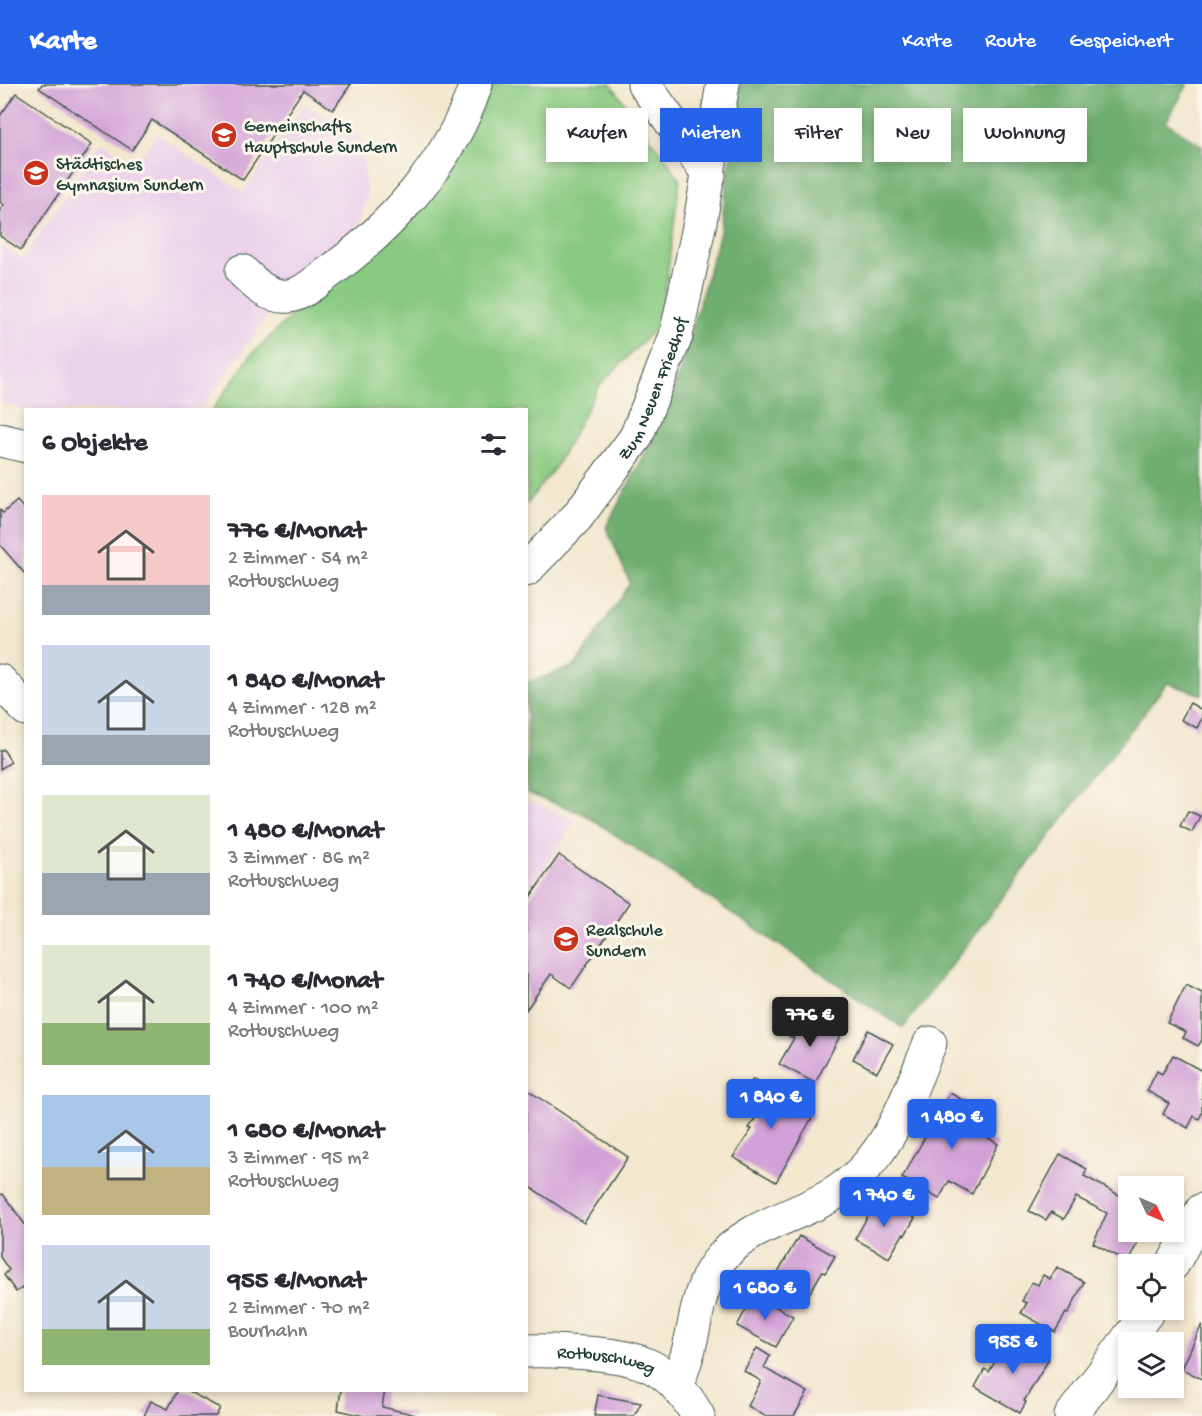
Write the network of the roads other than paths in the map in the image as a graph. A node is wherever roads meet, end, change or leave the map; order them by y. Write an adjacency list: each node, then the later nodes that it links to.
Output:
1 (476, 84): 5 (street)
2 (644, 84): 4 (street)
3 (723, 84): 4 (street, Zum Neuen Friedhof)
4 (709, 175): 8 (street, Zum Neuen Friedhof)
5 (242, 271)
6 (0, 440): 7 (street)
7 (24, 446)
8 (528, 568)
9 (0, 681): 10 (street)
10 (24, 707)
11 (930, 1043): 16 (street, Rotbuschweg)
12 (1202, 1210): 13 (street)
13 (1178, 1254)
14 (1142, 1320): 18 (street)
15 (528, 1351): 16 (street, Rotbuschweg)
16 (677, 1387): 17 (street, Rotbuschweg)
17 (698, 1416)
18 (1071, 1416)

